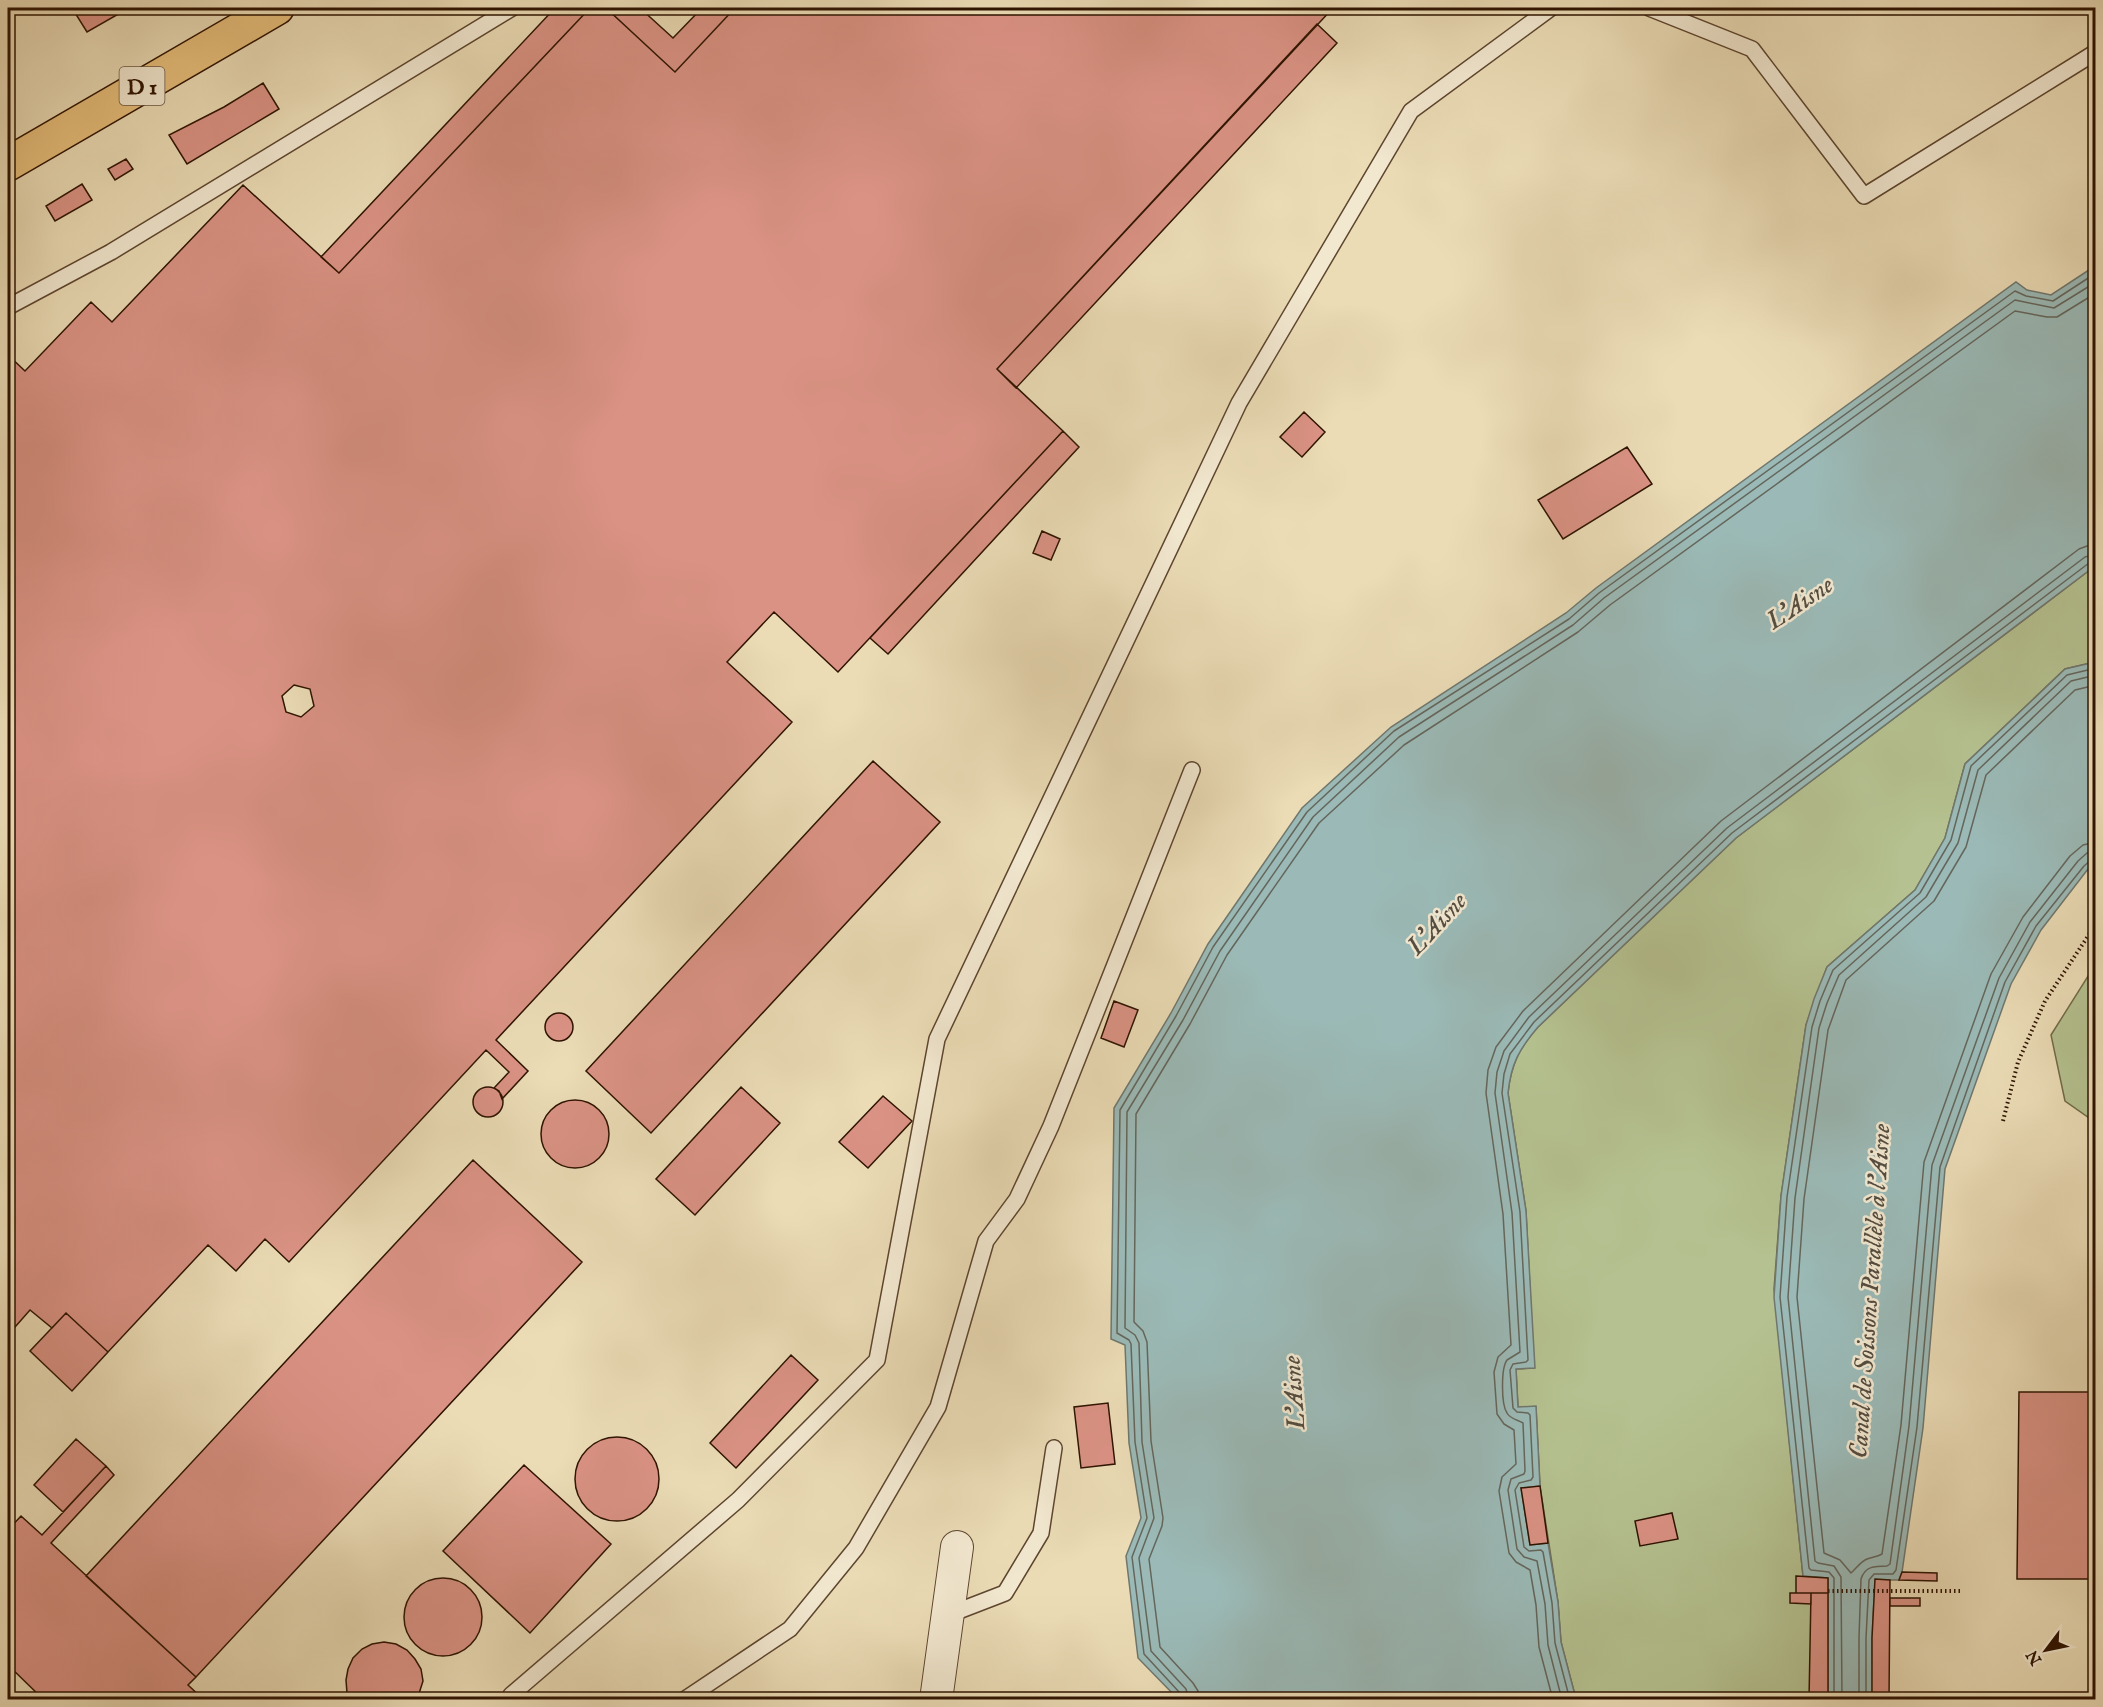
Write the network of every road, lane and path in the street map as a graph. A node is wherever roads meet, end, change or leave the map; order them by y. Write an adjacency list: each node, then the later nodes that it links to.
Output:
1 (277, 8): 6 (main road, D 1)
2 (512, 8): 7 (lane)
3 (1551, 8): 16 (lane)
4 (1648, 8): 5 (lane)
5 (2096, 52)
6 (8, 164)
7 (8, 306)
8 (1192, 770): 17 (lane)
9 (2096, 924): 10 (path)
10 (2003, 1122)
11 (1054, 1448): 15 (lane)
12 (957, 1547): 15 (street)
13 (1827, 1591): 14 (path)
14 (1960, 1591)
15 (948, 1615): 18 (street)
16 (509, 1698)
17 (684, 1700)
18 (936, 1700)

